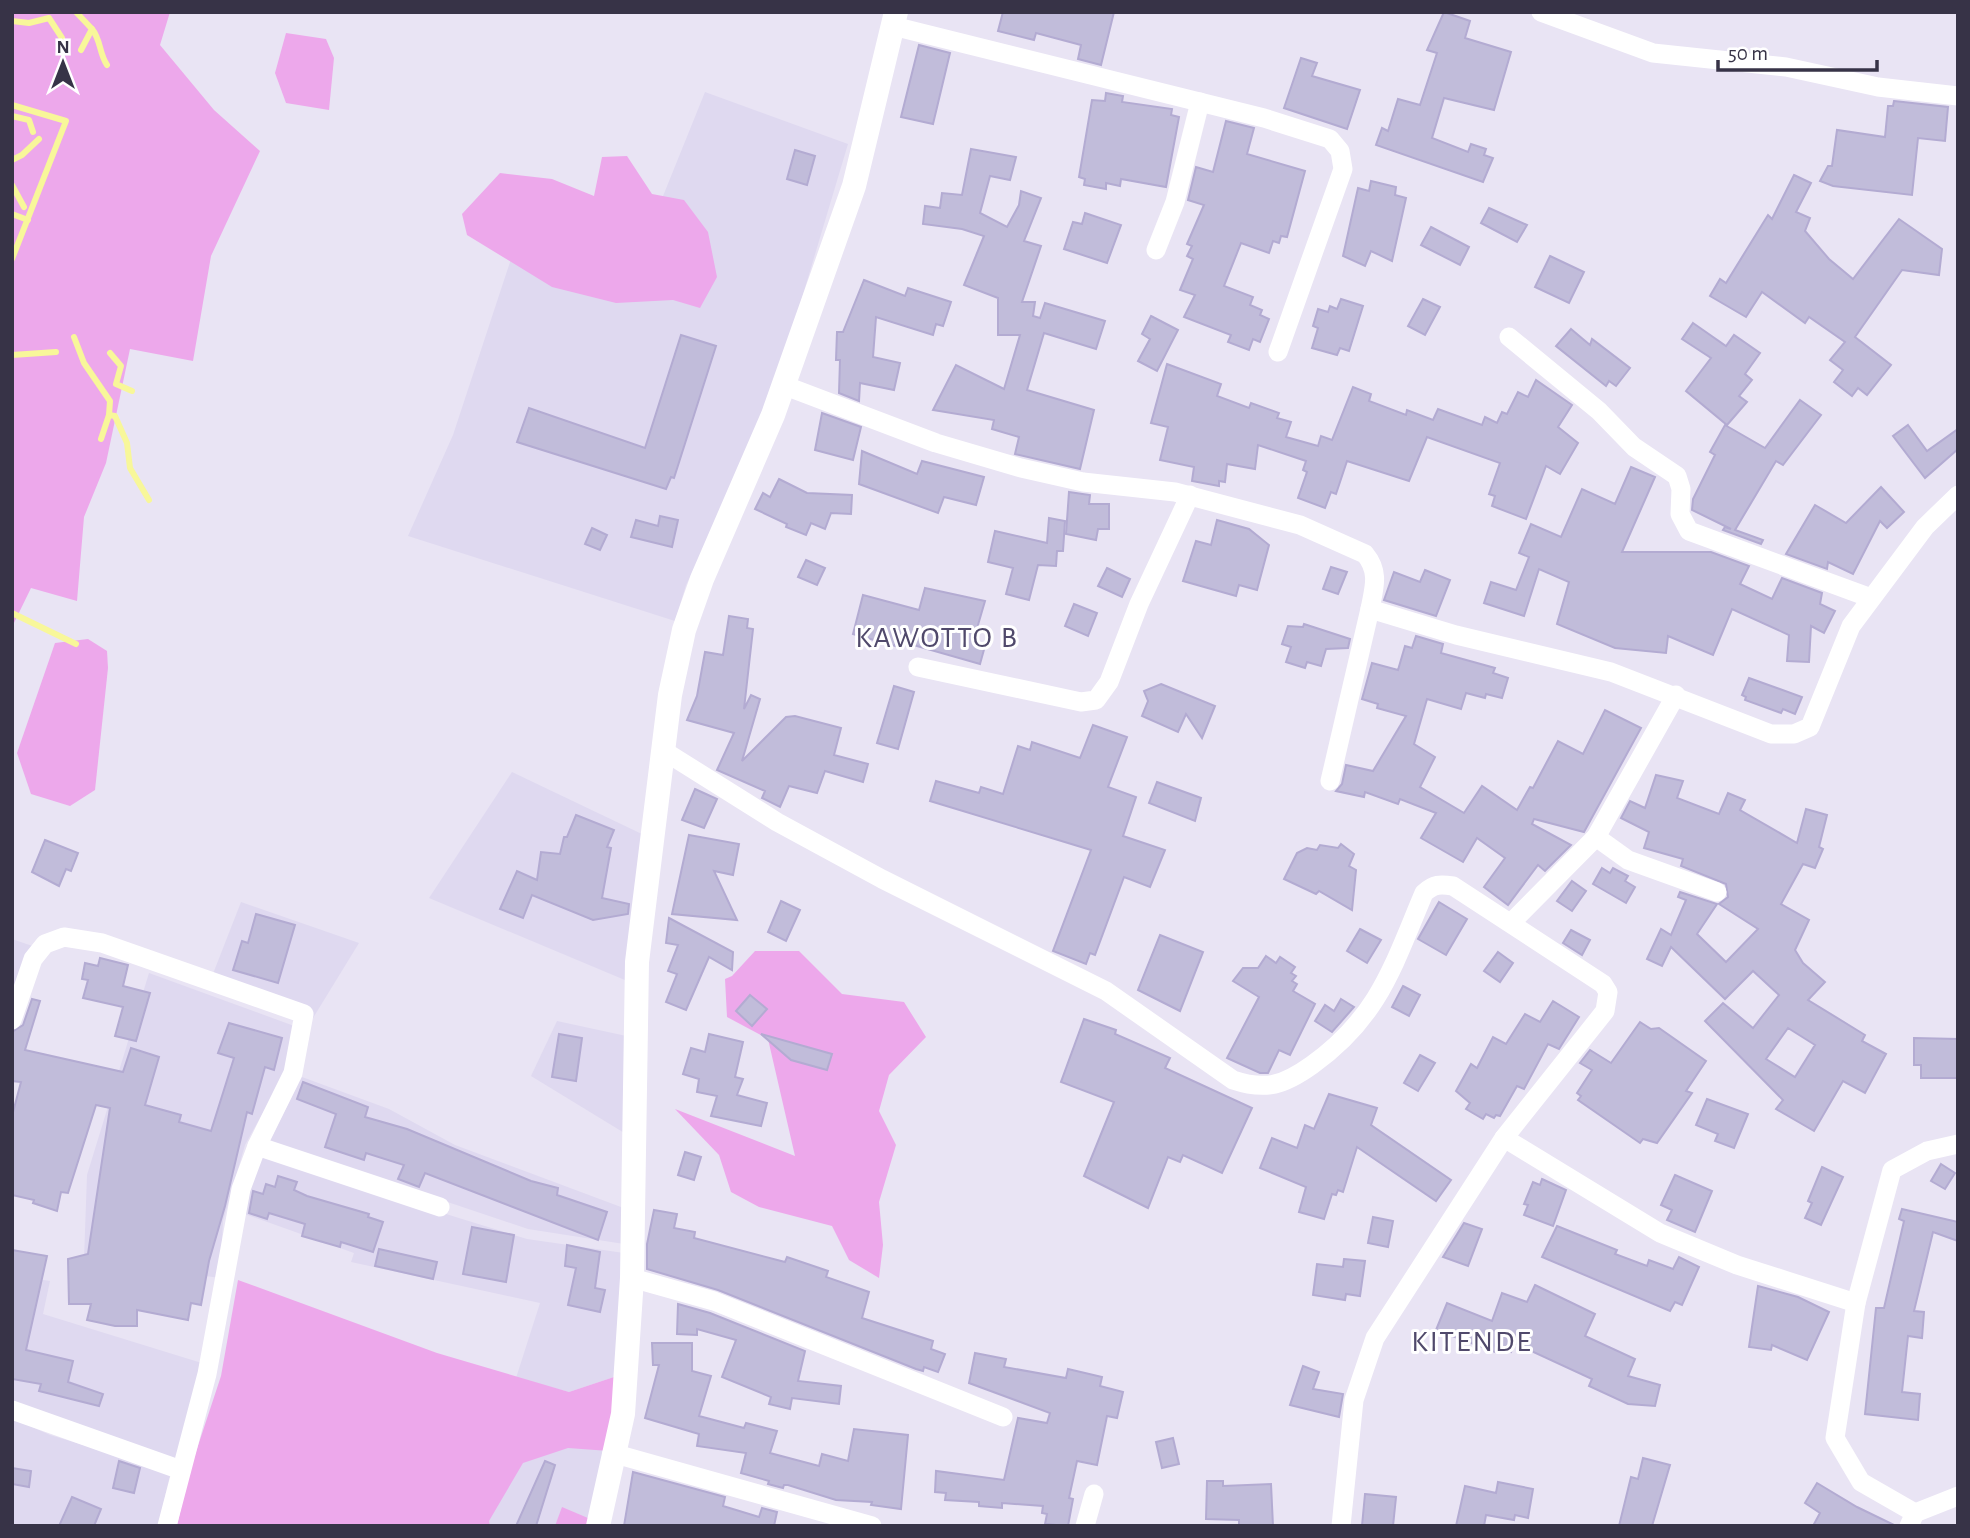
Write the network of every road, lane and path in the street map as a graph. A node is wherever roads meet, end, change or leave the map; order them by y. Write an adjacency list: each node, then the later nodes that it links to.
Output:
1 (1551, 14): 3 (street)
2 (895, 19): 4 (street); 8 (street)
3 (1958, 96)
4 (1200, 102): 5 (street); 7 (street)
5 (1156, 250)
6 (1510, 337): 11 (street)
7 (1279, 352)
8 (783, 385): 9 (street); 15 (street)
9 (1190, 495): 12 (street); 13 (street)
10 (1958, 495): 11 (street)
11 (1871, 598): 14 (street)
12 (1370, 609): 14 (street); 16 (street)
13 (918, 667)
14 (1676, 695): 17 (street)
15 (664, 751): 19 (street); 25 (street)
16 (1330, 780)
17 (1596, 837): 18 (street); 19 (street)
18 (1717, 892)
19 (1512, 922): 21 (street)
20 (12, 1020): 23 (street)
21 (1504, 1138): 26 (street); 38 (street)
22 (1958, 1144): 26 (street)
23 (257, 1146): 24 (street); 30 (street)
24 (440, 1207)
25 (632, 1278): 28 (street); 29 (street)
26 (1856, 1303): 33 (street)
27 (12, 1410): 30 (street)
28 (1003, 1417)
29 (612, 1453): 35 (street); 36 (street)
30 (181, 1470): 34 (street)
31 (1094, 1494): 37 (street)
32 (1958, 1496): 33 (street)
33 (1912, 1519)
34 (167, 1526)
35 (598, 1526)
36 (873, 1526)
37 (1085, 1526)
38 (1341, 1526)

